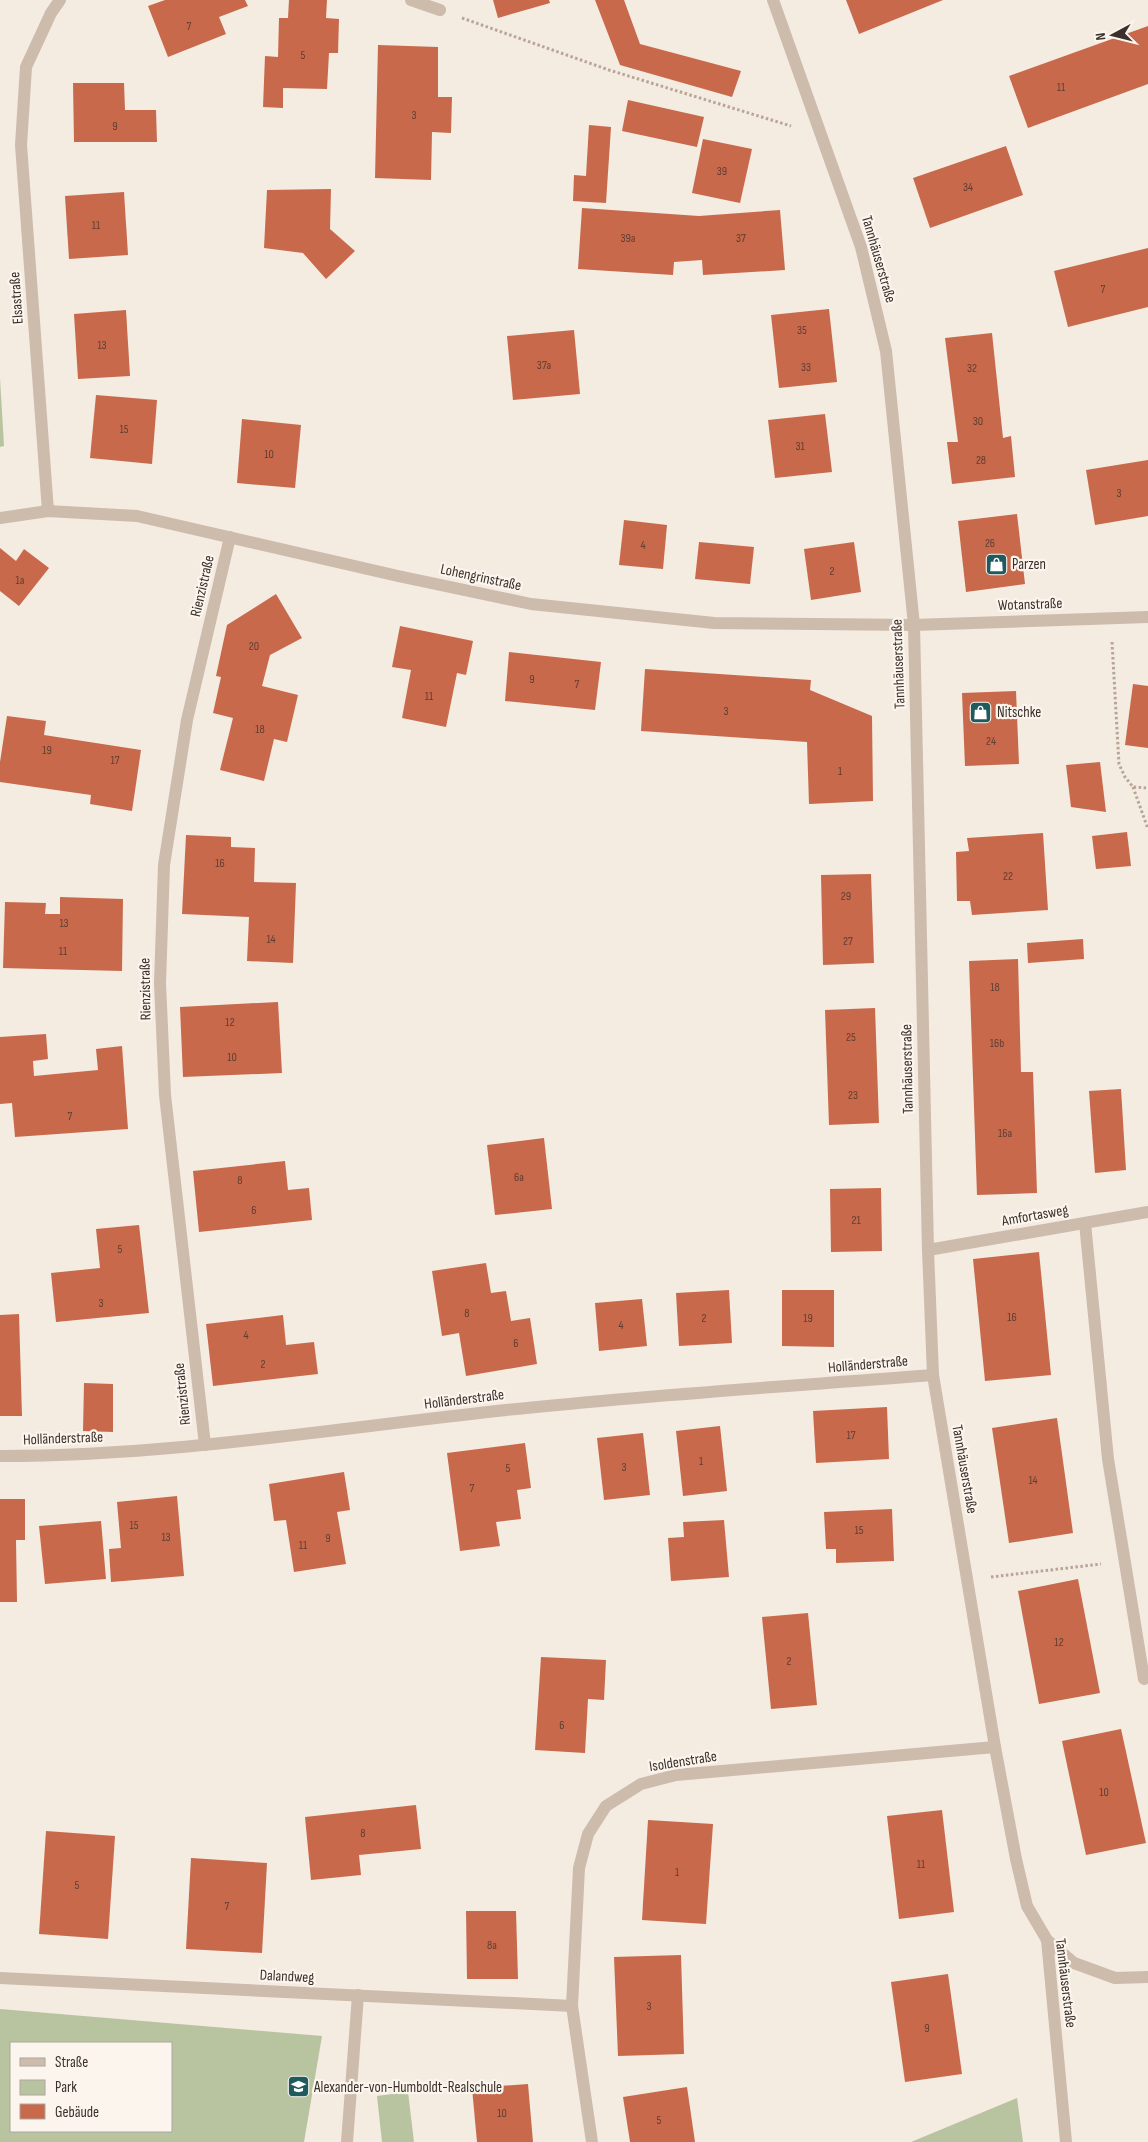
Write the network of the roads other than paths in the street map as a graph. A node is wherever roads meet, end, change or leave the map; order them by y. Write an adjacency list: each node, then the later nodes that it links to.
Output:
1 (60, 0): 5 (street, Elsastraße)
2 (411, 0): 4 (street)
3 (773, 0): 9 (street, Tannhäuserstraße)
4 (440, 10)
5 (48, 511): 6 (street, Lohengrinstraße); 7 (street, Lohengrinstraße)
6 (0, 518)
7 (230, 537): 9 (street, Lohengrinstraße); 14 (street, Rienzistraße)
8 (1148, 617): 9 (street, Wotanstraße)
9 (914, 625): 12 (street, Tannhäuserstraße)
10 (1148, 1212): 11 (street, Amfortasweg)
11 (1085, 1223): 12 (street, Amfortasweg); 16 (street)
12 (928, 1250): 13 (street, Tannhäuserstraße)
13 (933, 1375): 14 (street, Holländerstraße); 17 (street, Tannhäuserstraße)
14 (204, 1445): 15 (street, Holländerstraße)
15 (0, 1456)
16 (1144, 1679)
17 (995, 1747): 18 (street, Tannhäuserstraße); 22 (street, Isoldenstraße)
18 (1047, 1940): 19 (street); 25 (street, Tannhäuserstraße)
19 (1148, 1977)
20 (0, 1978): 21 (street, Dalandweg)
21 (358, 1996): 22 (street, Dalandweg); 23 (street)
22 (572, 2006): 24 (street, Isoldenstraße)
23 (347, 2142)
24 (592, 2142)
25 (1066, 2142)

